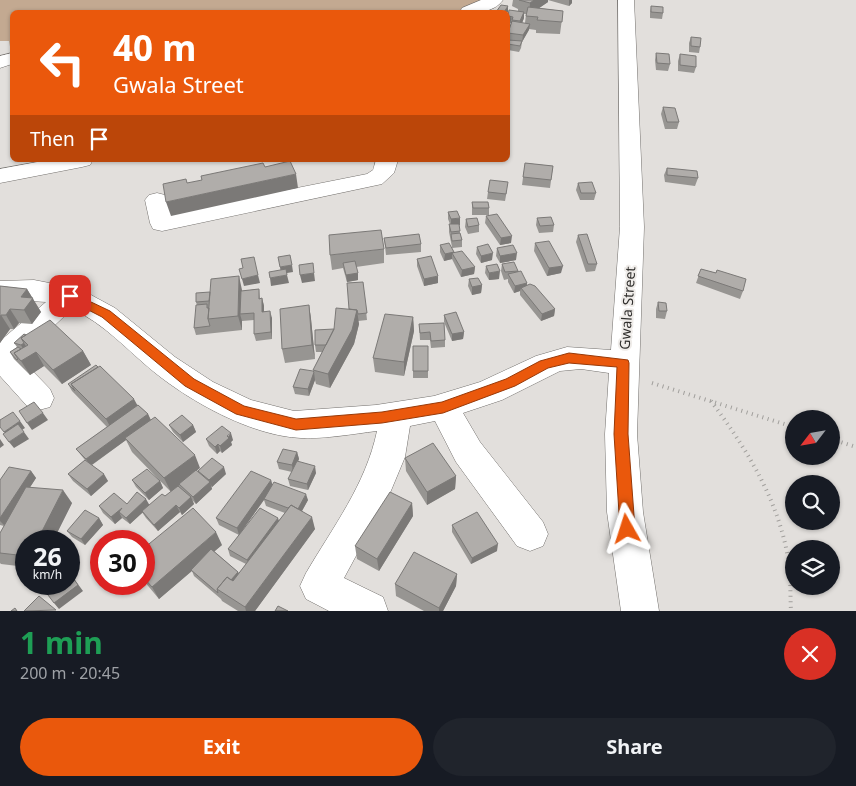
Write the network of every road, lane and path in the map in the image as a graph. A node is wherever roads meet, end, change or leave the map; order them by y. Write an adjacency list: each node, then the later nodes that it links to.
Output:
1 (495, 0): 3 (street)
2 (626, 0): 10 (street, Gwala Street)
3 (472, 10)
4 (72, 162): 6 (street)
5 (386, 162): 7 (street)
6 (0, 176)
7 (157, 200)
8 (0, 290): 9 (street, Gwala Street)
9 (70, 296): 12 (street); 15 (street, Gwala Street)
10 (623, 363): 14 (street, Gwala Street); 21 (street)
11 (657, 385): 13 (path)
12 (39, 398)
13 (710, 400): 16 (path); 22 (path)
14 (443, 407): 15 (street, Gwala Street); 19 (street)
15 (396, 416): 20 (street)
16 (785, 424)
17 (840, 442): 18 (path)
18 (856, 447)
19 (530, 534)
20 (369, 611)
21 (640, 611)
22 (791, 611)

